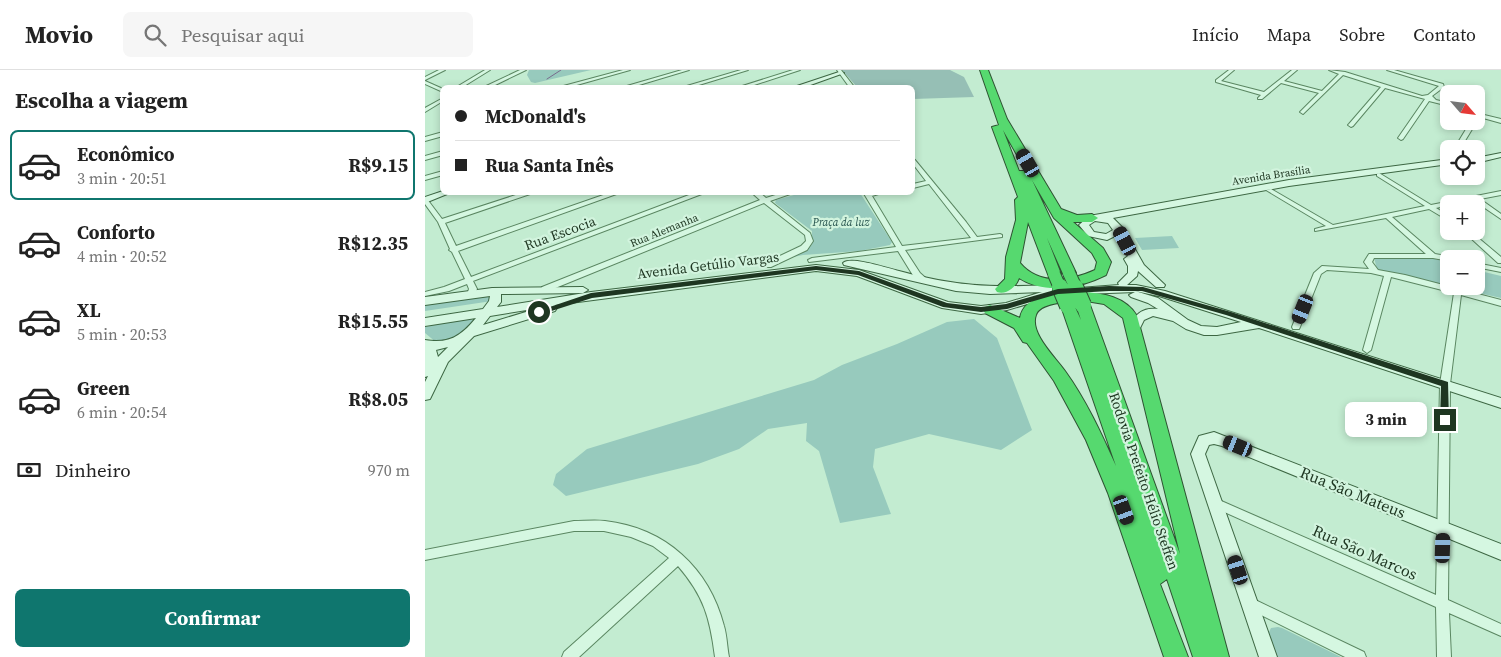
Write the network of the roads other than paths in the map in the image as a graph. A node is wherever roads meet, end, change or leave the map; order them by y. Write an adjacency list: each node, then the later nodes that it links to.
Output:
1 (443, 70): 16 (street)
2 (488, 70): 18 (street)
3 (524, 70): 19 (street)
4 (628, 70): 20 (street)
5 (687, 70): 21 (street)
6 (746, 70): 22 (street)
7 (798, 70): 23 (street)
8 (978, 70): 55 (highway)
9 (984, 70): 38 (highway)
10 (1232, 70): 30 (street)
11 (1295, 70): 17 (street)
12 (1331, 70): 15 (street)
13 (1389, 70): 32 (street)
14 (840, 72): 24 (main road); 25 (street)
15 (1343, 73): 26 (street); 28 (street)
16 (425, 81): 27 (street)
17 (1281, 82): 28 (street); 30 (street)
18 (462, 85)
19 (491, 85)
20 (570, 85)
21 (633, 85)
22 (693, 85)
23 (748, 85)
24 (803, 85)
25 (851, 85)
26 (1384, 86): 32 (street); 41 (street)
27 (440, 92)
28 (1323, 93): 37 (street)
29 (440, 94): 35 (street)
30 (1264, 94): 33 (street)
31 (440, 95): 36 (street)
32 (1429, 98): 34 (street); 43 (street)
33 (1259, 99)
34 (1440, 101)
35 (425, 105)
36 (425, 110)
37 (1303, 112)
38 (1000, 116): 72 (highway); 121 (highway, bridge)
39 (1485, 116): 40 (street)
40 (1501, 120)
41 (1351, 124)
42 (440, 135): 44 (street)
43 (1401, 138)
44 (425, 139)
45 (1501, 150): 46 (main road)
46 (1485, 153)
47 (440, 154): 49 (street)
48 (1501, 155): 50 (main road)
49 (425, 158)
50 (1485, 159)
51 (915, 164): 57 (street)
52 (1440, 165): 53 (main road, Avenida Brasília)
53 (1381, 172): 59 (main road, Avenida Brasília); 73 (street); 77 (main road, Avenida Brasília)
54 (440, 174): 56 (street)
55 (1018, 176): 95 (highway); 121 (highway, bridge)
56 (425, 178)
57 (929, 182): 58 (street); 85 (street)
58 (915, 186)
59 (1269, 190): 80 (main road, Avenida Brasília); 81 (street)
60 (1501, 192): 68 (street)
61 (440, 195): 69 (main road)
62 (524, 195): 79 (street)
63 (610, 195): 89 (street)
64 (696, 195): 103 (street, Rua Escocia)
65 (757, 195): 70 (street)
66 (783, 195): 70 (street, Rua Alemanha)
67 (868, 195): 88 (street)
68 (1485, 196)
69 (425, 200): 79 (street)
70 (764, 201): 96 (street); 109 (street, Rua Alemanha)
71 (1440, 204): 73 (street)
72 (1053, 206): 77 (highway); 95 (highway)
73 (1429, 206): 75 (street); 76 (street)
74 (1485, 206): 78 (street)
75 (1440, 213)
76 (1387, 216): 81 (street); 91 (street)
77 (1095, 218): 80 (main road); 84 (main road)
78 (1501, 218)
79 (441, 222): 89 (street)
80 (1117, 226): 84 (main road, Avenida Brasília); 106 (main road)
81 (1332, 227): 82 (street)
82 (1317, 230)
83 (1000, 236): 85 (street, Avenida Getúlio Vargas)
84 (1102, 237): 105 (main road)
85 (975, 239): 87 (street, Avenida Getúlio Vargas)
86 (1476, 240): 94 (street)
87 (930, 244): 88 (street, Avenida Getúlio Vargas); 90 (street)
88 (899, 247): 90 (street); 93 (street, Avenida Getúlio Vargas)
89 (453, 250): 103 (street)
90 (905, 256): 101 (street); 104 (street)
91 (1433, 256): 92 (street); 100 (street)
92 (1440, 257)
93 (812, 260): 96 (main road, Avenida Getúlio Vargas); 101 (main road, Avenida Getúlio Vargas)
94 (1501, 261)
95 (1012, 263): 111 (highway)
96 (768, 265): 113 (main road, Avenida Getúlio Vargas)
97 (1485, 267): 99 (street)
98 (827, 268): 101 (main road); 113 (main road, Avenida Getúlio Vargas); 123 (main road, Avenida Getúlio Vargas)
99 (1501, 270)
100 (1376, 272): 102 (street); 129 (street)
101 (897, 273): 104 (main road, Avenida Getúlio Vargas)
102 (1388, 274): 107 (street); 135 (street)
103 (469, 280): 114 (street, Rua Escocia); 115 (street)
104 (925, 282): 110 (main road, Avenida Getúlio Vargas)
105 (1123, 283): 106 (main road, Avenida Getúlio Vargas); 111 (main road, Avenida Getúlio Vargas)
106 (1160, 285): 119 (main road)
107 (1440, 287)
108 (1109, 288): 124 (main road); 126 (main road); 127 (main road)
109 (545, 289): 112 (main road); 113 (main road)
110 (985, 289): 111 (main road, Avenida Getúlio Vargas); 123 (main road)
111 (1009, 289)
112 (492, 291): 115 (main road); 122 (main road)
113 (587, 293): 122 (main road, Avenida Getúlio Vargas); 133 (main road)
114 (425, 294)
115 (471, 294): 118 (main road)
116 (1457, 295): 138 (street)
117 (1472, 295): 120 (street)
118 (425, 301)
119 (1219, 302): 126 (main road); 129 (main road)
120 (1501, 303)
121 (1075, 305): 153 (highway, Rodovia Prefeito Hélio Steffen); 154 (highway, Rodovia Prefeito Hélio Steffen)
122 (490, 308): 125 (main road, Avenida Getúlio Vargas); 128 (main road, Avenida Getúlio Vargas); 133 (main road)
123 (965, 308): 124 (main road, Avenida Getúlio Vargas)
124 (990, 310): 136 (highway)
125 (425, 314)
126 (1229, 314): 130 (main road); 131 (main road)
127 (1179, 319): 130 (main road); 132 (main road)
128 (425, 322)
129 (1296, 327): 135 (main road)
130 (1224, 328): 131 (main road)
131 (1272, 328): 138 (main road)
132 (1134, 329): 136 (highway); 155 (highway)
133 (468, 335): 134 (main road); 139 (main road)
134 (427, 344): 137 (main road)
135 (1367, 350): 138 (main road)
136 (1047, 359): 152 (highway)
137 (425, 372)
138 (1445, 381): 140 (main road); 141 (main road); 143 (street)
139 (425, 395)
140 (1501, 395)
141 (1501, 403)
142 (1215, 503): 143 (main road, Rua São Mateus); 147 (main road); 148 (street, Rua São Marcos)
143 (1444, 529): 144 (main road, Rua São Mateus); 148 (street)
144 (1501, 552)
145 (425, 555): 146 (street)
146 (679, 558): 150 (street); 151 (street)
147 (1249, 603): 156 (main road); 157 (street)
148 (1441, 604): 149 (street, Rua São Marcos); 158 (street)
149 (1501, 630)
150 (569, 657)
151 (722, 657)
152 (1176, 657)
153 (1186, 657)
154 (1205, 657)
155 (1217, 657)
156 (1268, 657)
157 (1359, 657)
158 (1444, 657)

